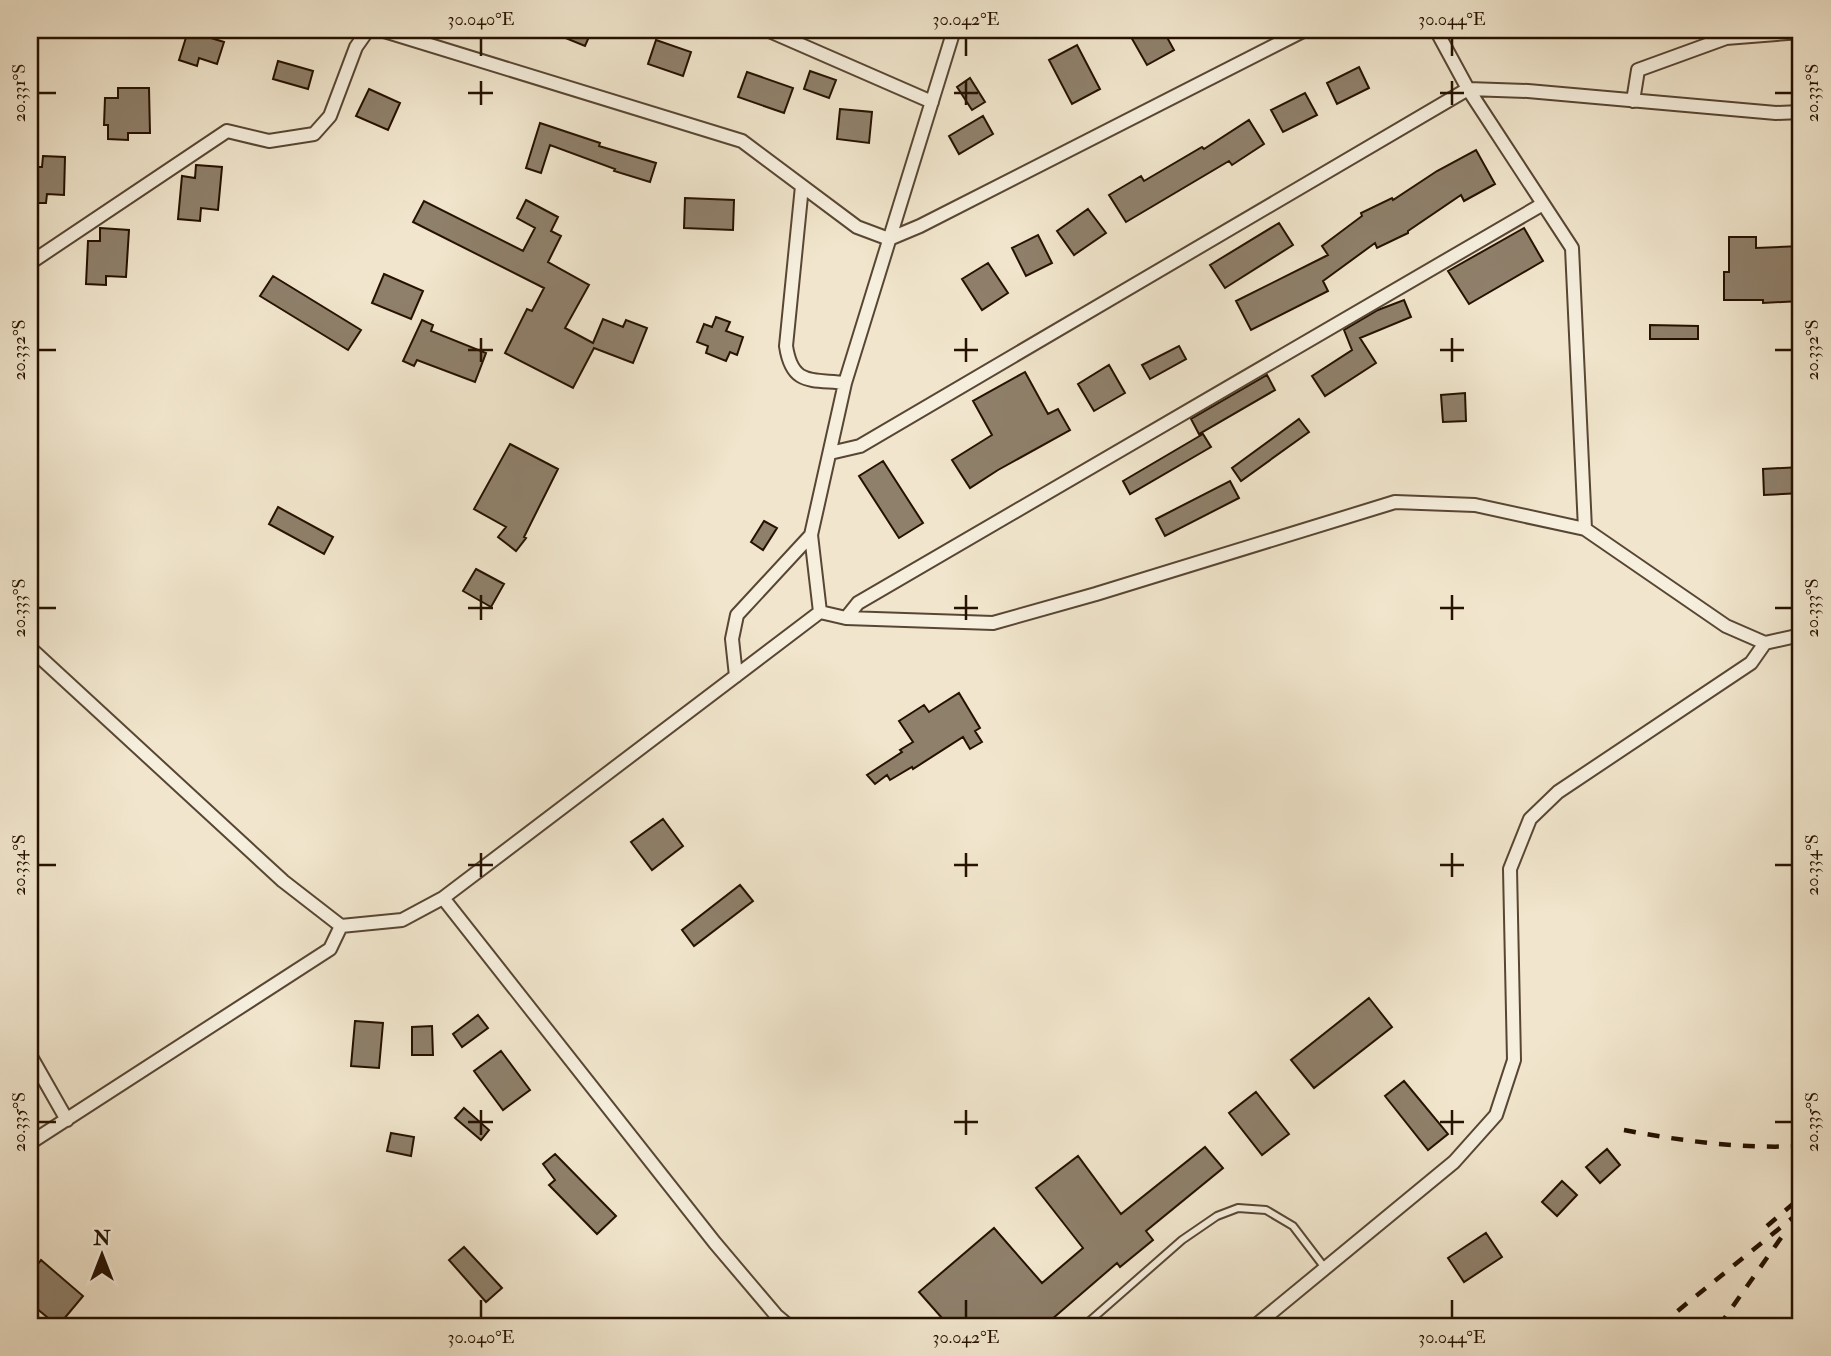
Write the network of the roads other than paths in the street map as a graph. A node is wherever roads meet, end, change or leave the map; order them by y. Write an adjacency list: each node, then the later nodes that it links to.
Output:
1 (368, 30): 15 (street)
2 (382, 30): 12 (street)
3 (767, 30): 10 (street)
4 (954, 30): 10 (street)
5 (1304, 30): 14 (street)
6 (1436, 30): 8 (street)
7 (1801, 32): 9 (street)
8 (1468, 89): 9 (street); 13 (street); 17 (street)
9 (1633, 101): 11 (street)
10 (932, 102): 14 (street)
11 (1801, 112)
12 (802, 186): 14 (street); 16 (street)
13 (1543, 204): 18 (street); 21 (street)
14 (889, 239): 16 (street)
15 (30, 264)
16 (845, 383): 17 (street)
17 (830, 453): 19 (street)
18 (1585, 529): 21 (street); 23 (street)
19 (811, 534): 20 (street); 25 (street)
20 (820, 612): 21 (street); 25 (street)
21 (846, 618)
22 (1801, 635): 23 (street)
23 (1765, 643): 31 (street)
24 (30, 648): 27 (street)
25 (736, 676): 26 (street)
26 (443, 898): 27 (street); 32 (street)
27 (341, 926): 29 (street)
28 (30, 1055): 29 (street)
29 (67, 1120): 30 (street)
30 (30, 1143)
31 (1325, 1268): 33 (lane); 34 (street)
32 (789, 1326)
33 (1084, 1326)
34 (1255, 1326)

